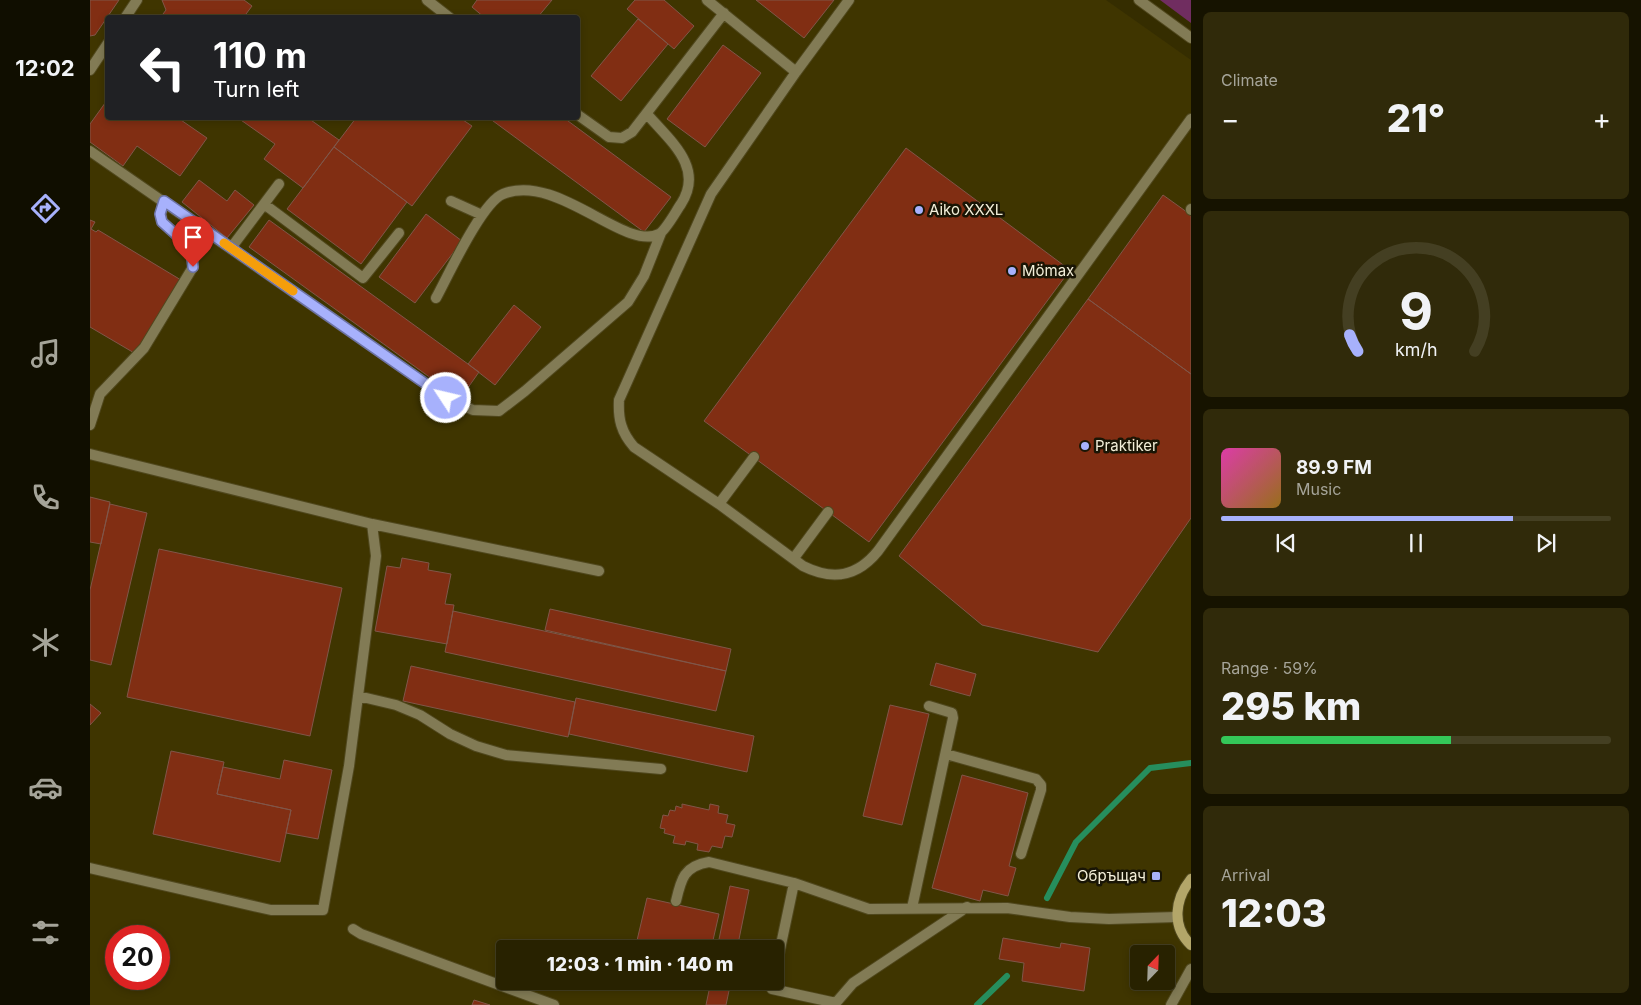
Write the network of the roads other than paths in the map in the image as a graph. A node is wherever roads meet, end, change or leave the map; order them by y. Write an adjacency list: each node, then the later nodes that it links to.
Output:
1 (136, 0): 7 (street)
2 (427, 0): 8 (street)
3 (707, 0): 6 (street)
4 (849, 0): 12 (street)
5 (1138, 0): 9 (street)
6 (724, 13): 12 (street); 13 (street)
7 (127, 15)
8 (446, 15)
9 (1191, 38)
10 (105, 47): 11 (street)
11 (90, 68)
12 (796, 72): 31 (street)
13 (647, 114): 14 (street); 23 (street)
14 (580, 116)
15 (1191, 119): 34 (street)
16 (90, 150): 18 (street)
17 (279, 184): 20 (street)
18 (164, 201): 24 (street); 27 (street)
19 (451, 201): 21 (street)
20 (264, 204): 22 (street); 24 (street)
21 (482, 215): 23 (street); 25 (street)
22 (399, 233)
23 (661, 233): 24 (street)
24 (232, 248)
25 (436, 298)
26 (90, 389): 27 (street)
27 (100, 394): 28 (street)
28 (90, 425)
29 (90, 454): 33 (street)
30 (754, 457): 31 (street)
31 (719, 504): 34 (street)
32 (828, 512): 34 (street)
33 (372, 524): 35 (street); 36 (street)
34 (794, 558)
35 (599, 571)
36 (358, 696): 39 (street); 41 (street)
37 (929, 706): 38 (street)
38 (946, 754): 40 (street); 46 (street)
39 (661, 769)
40 (1021, 854)
41 (90, 868)
42 (1191, 879): 47 (street)
43 (794, 883): 44 (street); 46 (street); 49 (street)
44 (676, 901)
45 (967, 907): 46 (street); 47 (street); 53 (street)
46 (912, 908)
47 (1177, 917): 50 (street)
48 (353, 929): 54 (street)
49 (782, 940)
50 (1191, 945)
51 (1191, 969): 55 (street)
52 (776, 990): 53 (street)
53 (836, 1004)
54 (554, 1005)
55 (1171, 1005)

